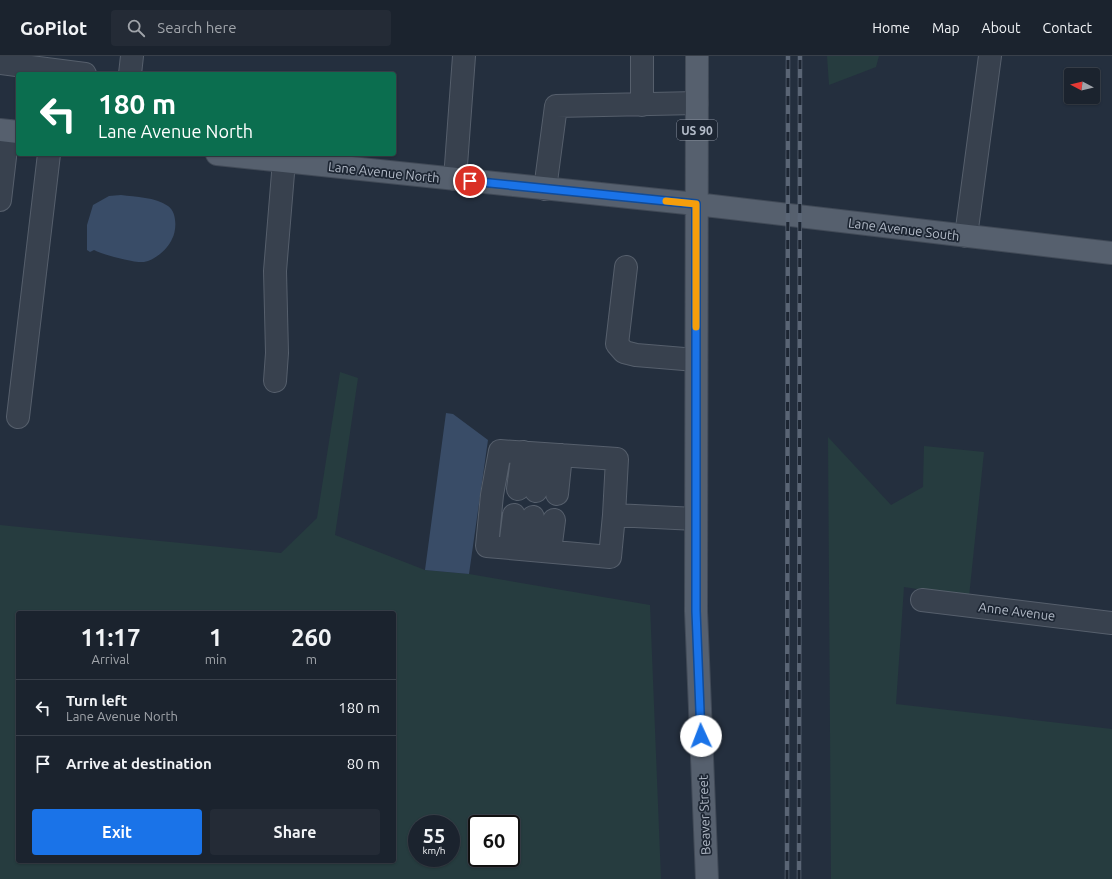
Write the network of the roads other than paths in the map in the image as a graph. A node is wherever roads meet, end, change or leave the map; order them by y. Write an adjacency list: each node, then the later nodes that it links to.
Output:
1 (132, 56): 8 (street)
2 (464, 56): 15 (street)
3 (642, 56): 10 (street)
4 (697, 56): 9 (main road, Beaver Street / US 90)
5 (990, 56): 19 (street)
6 (0, 64): 7 (street)
7 (68, 72)
8 (130, 72)
9 (697, 103): 10 (street); 18 (main road, Beaver Street / US 90)
10 (642, 105): 16 (street)
11 (9, 131): 17 (street)
12 (49, 156): 24 (street)
13 (235, 156): 14 (main road, Lane Avenue North)
14 (284, 161): 15 (main road, Lane Avenue North); 23 (street)
15 (455, 179): 16 (main road, Lane Avenue North)
16 (545, 189): 18 (main road, Lane Avenue North)
17 (0, 200)
18 (696, 204): 19 (main road, Lane Avenue South); 22 (main road, Beaver Street / US 90)
19 (966, 236): 20 (main road, Lane Avenue South)
20 (1112, 253)
21 (626, 267): 22 (street)
22 (696, 360): 27 (main road, Beaver Street / US 90)
23 (275, 381)
24 (18, 417)
25 (542, 454): 25 (street); 26 (street); 28 (street)
26 (614, 515): 27 (street); 28 (street)
27 (696, 519): 31 (main road, Beaver Street / US 90)
28 (530, 549): 28 (street)
29 (922, 600): 30 (street, Anne Avenue)
30 (1112, 622)
31 (707, 879)

